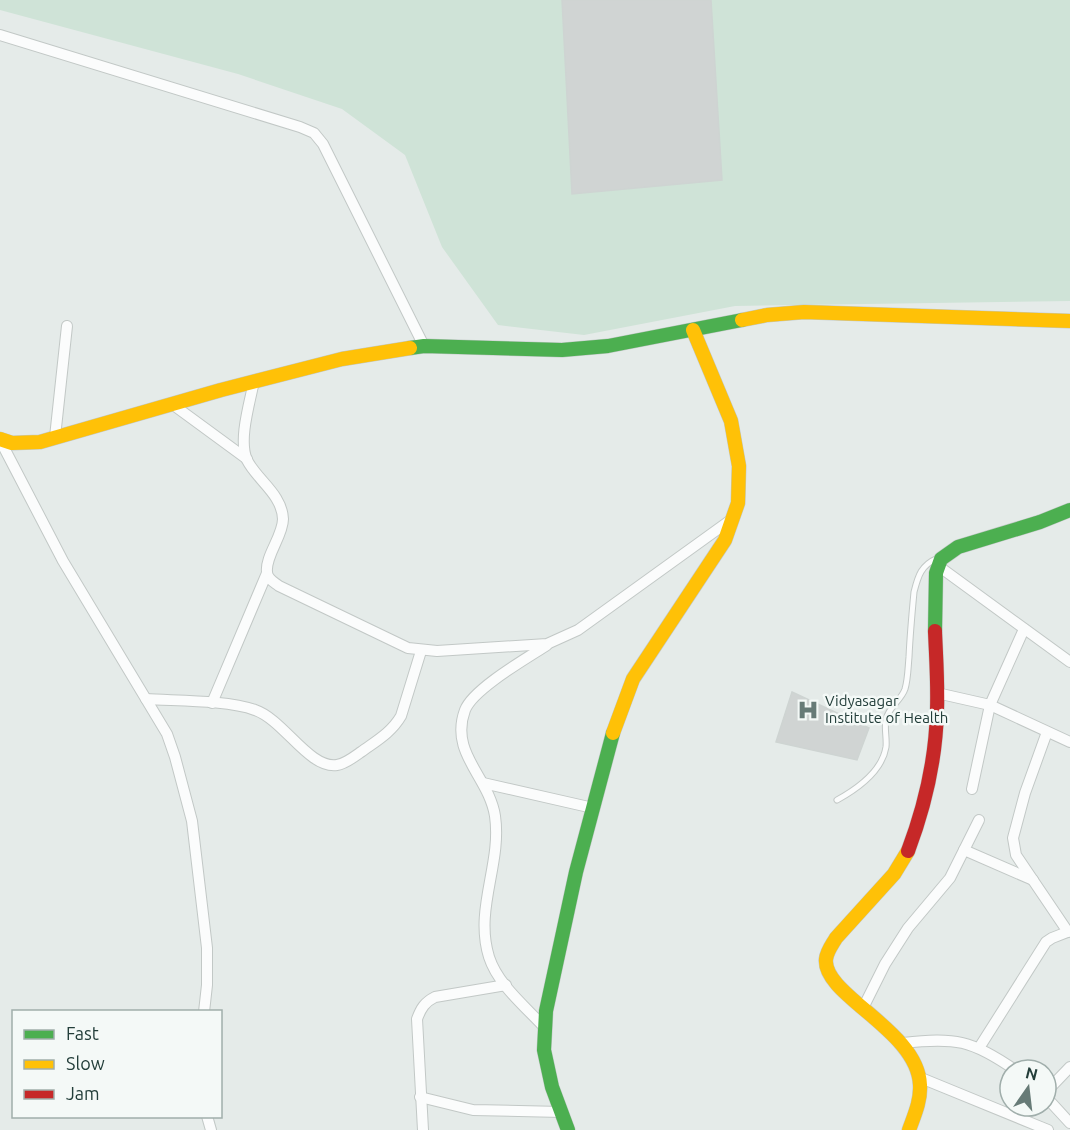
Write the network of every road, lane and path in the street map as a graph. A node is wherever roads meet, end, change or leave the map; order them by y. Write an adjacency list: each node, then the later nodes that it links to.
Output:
1 (0, 35): 5 (street)
2 (1070, 321): 4 (street)
3 (66, 326): 8 (street)
4 (693, 330): 5 (street); 12 (street)
5 (424, 346): 6 (street)
6 (254, 381): 7 (street); 10 (street)
7 (172, 404): 8 (street); 10 (street)
8 (55, 437): 9 (street)
9 (0, 439): 20 (street)
10 (247, 459): 14 (street)
11 (1070, 510): 13 (street)
12 (732, 519): 16 (street); 28 (street)
13 (941, 560): 15 (street); 19 (street); 27 (lane)
14 (267, 573): 17 (street); 21 (street)
15 (1024, 629): 18 (street); 22 (street)
16 (547, 644): 17 (street); 25 (street)
17 (421, 651): 21 (street)
18 (1070, 662)
19 (937, 693): 22 (street); 34 (street)
20 (146, 699): 21 (street); 35 (street)
21 (212, 703)
22 (990, 705): 23 (street); 26 (street)
23 (1047, 732): 24 (street); 31 (street)
24 (1070, 742)
25 (483, 783): 28 (street); 33 (street)
26 (972, 789)
27 (837, 800)
28 (593, 808): 36 (street)
29 (980, 820): 30 (street)
30 (964, 850): 31 (street); 34 (street)
31 (1033, 881): 32 (street)
32 (1069, 932): 38 (street)
33 (506, 985): 36 (street); 43 (street)
34 (863, 1008): 37 (street)
35 (204, 1010)
36 (545, 1028): 45 (street)
37 (903, 1043): 38 (street); 41 (street)
38 (979, 1048): 39 (street)
39 (998, 1060)
40 (1070, 1067): 42 (street)
41 (921, 1078): 49 (street); 50 (street)
42 (1058, 1080)
43 (420, 1097): 45 (street); 47 (street)
44 (1058, 1110): 46 (street)
45 (562, 1112): 48 (street)
46 (1070, 1123)
47 (423, 1130)
48 (568, 1130)
49 (909, 1130)
50 (1048, 1130)

